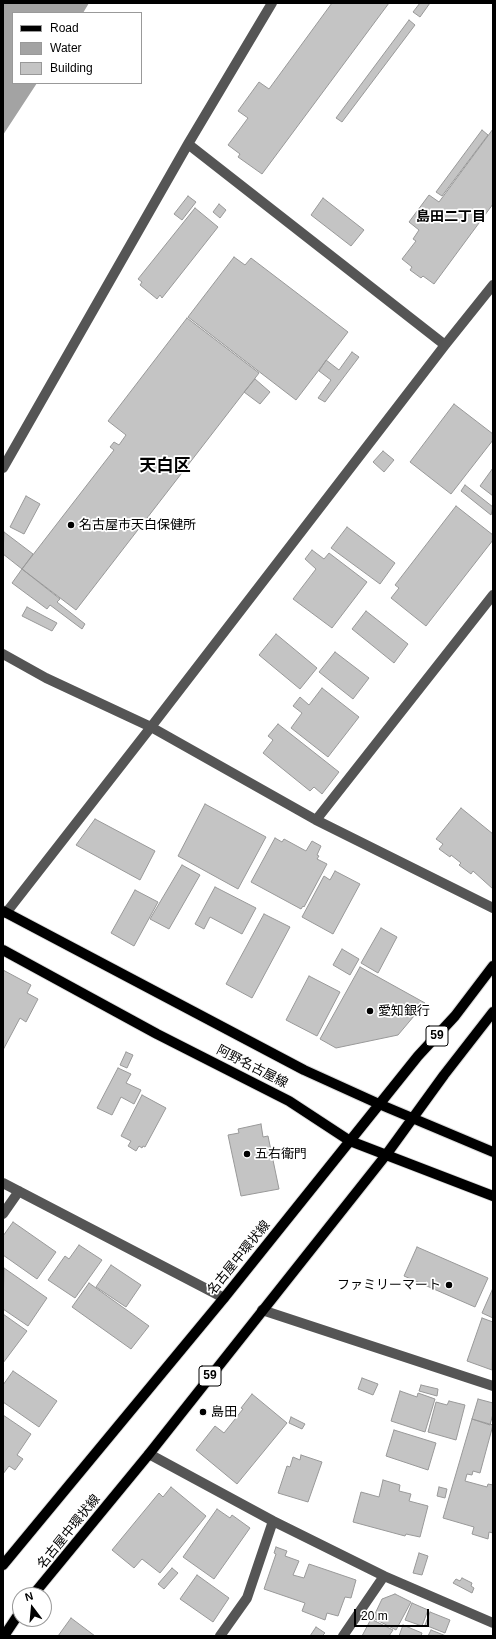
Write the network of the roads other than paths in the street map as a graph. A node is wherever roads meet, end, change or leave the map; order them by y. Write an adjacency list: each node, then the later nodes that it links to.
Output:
1 (272, 3): 2 (street)
2 (188, 144): 4 (street); 5 (street)
3 (493, 285): 4 (street)
4 (445, 345): 8 (street)
5 (3, 468)
6 (493, 595): 9 (street)
7 (3, 654): 8 (street)
8 (151, 727): 9 (street); 11 (street)
9 (316, 820): 10 (street)
10 (493, 908)
11 (4, 912): 15 (main road, 阿野名古屋線)
12 (3, 950): 17 (main road, 阿野名古屋線)
13 (493, 966): 15 (main road, 名古屋中環状線 / 59)
14 (493, 1012): 16 (main road, 名古屋中環状線 / 59)
15 (379, 1104): 16 (main road, 阿野名古屋線); 17 (main road, 名古屋中環状線 / 59)
16 (414, 1118): 18 (main road, 阿野名古屋線); 19 (main road, 名古屋中環状線 / 59)
17 (350, 1141): 19 (main road, 阿野名古屋線); 24 (main road, 名古屋中環状線 / 59)
18 (493, 1152)
19 (386, 1155): 22 (main road, 阿野名古屋線); 25 (main road, 名古屋中環状線 / 59)
20 (3, 1182): 21 (street)
21 (19, 1190): 23 (street); 24 (street)
22 (493, 1196)
23 (3, 1214)
24 (224, 1298): 29 (main road, 名古屋中環状線 / 59)
25 (262, 1310): 26 (street); 27 (main road, 名古屋中環状線 / 59)
26 (493, 1386)
27 (149, 1454): 28 (street); 31 (main road, 名古屋中環状線 / 59)
28 (273, 1521): 30 (street); 35 (street)
29 (3, 1565)
30 (384, 1576): 32 (street); 36 (street)
31 (41, 1587)
32 (493, 1623)
33 (12, 1624): 34 (main road)
34 (4, 1636)
35 (220, 1636)
36 (342, 1636)

